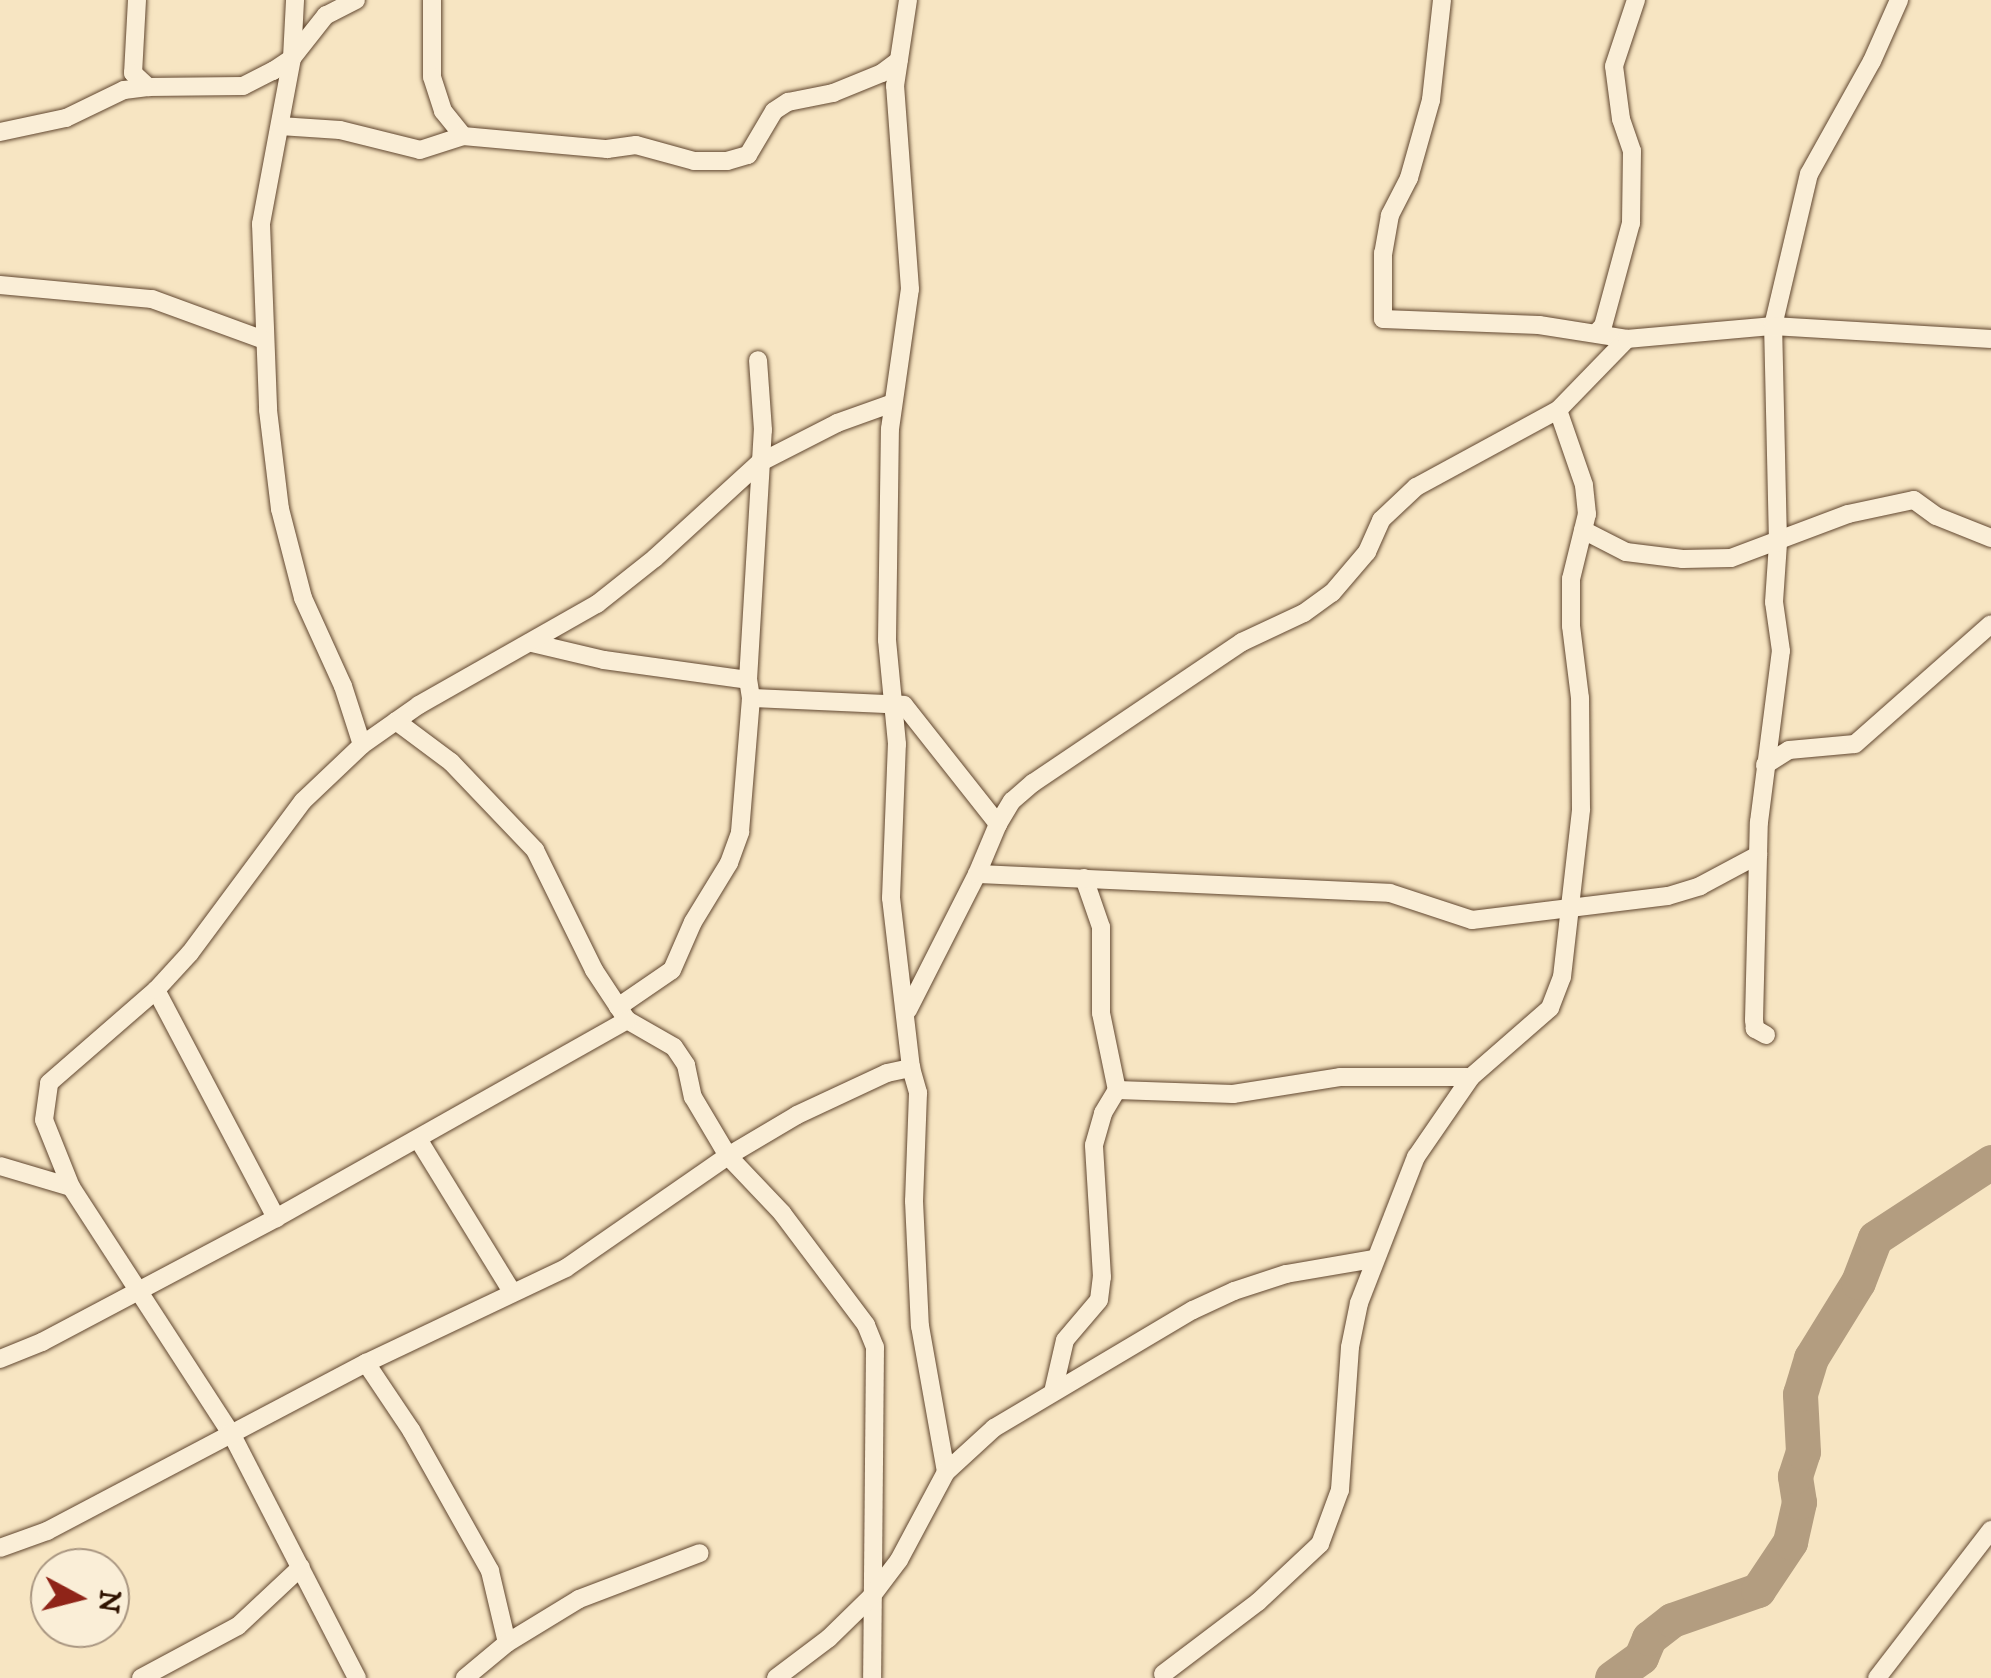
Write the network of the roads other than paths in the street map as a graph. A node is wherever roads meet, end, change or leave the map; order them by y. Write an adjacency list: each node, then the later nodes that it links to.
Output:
1 (137, 0): 11 (street)
2 (295, 0): 9 (street)
3 (356, 0): 9 (street)
4 (432, 0): 14 (street)
5 (908, 0): 10 (street)
6 (1444, 0): 17 (street)
7 (1636, 0): 17 (street)
8 (1898, 0): 16 (street)
9 (292, 58): 11 (street); 12 (street)
10 (899, 60): 14 (street); 22 (street)
11 (148, 87): 13 (street)
12 (280, 126): 14 (street); 20 (street)
13 (0, 132)
14 (463, 136)
15 (0, 285): 20 (street)
16 (1773, 326): 18 (street); 19 (street); 27 (street)
17 (1596, 333): 18 (street)
18 (1627, 339): 23 (street)
19 (1991, 339)
20 (264, 340): 33 (street)
21 (758, 360): 24 (street)
22 (893, 403): 24 (street); 31 (street)
23 (1558, 410): 25 (street); 35 (street)
24 (759, 463): 29 (street); 30 (street)
25 (1584, 530): 27 (street); 39 (street)
26 (1991, 538): 27 (street)
27 (1778, 544): 34 (street)
28 (1991, 624): 34 (street)
29 (532, 643): 30 (street); 32 (street)
30 (749, 689): 31 (street); 42 (street)
31 (892, 704): 35 (street); 41 (street)
32 (396, 721): 33 (street); 42 (street)
33 (362, 745): 40 (street)
34 (1765, 766): 36 (street)
35 (998, 824): 37 (street)
36 (1758, 855): 39 (street); 43 (street)
37 (977, 874): 38 (street); 41 (street)
38 (1084, 878): 39 (street); 46 (street)
39 (1568, 905): 45 (street)
40 (156, 990): 50 (street); 51 (street)
41 (908, 1011): 44 (street)
42 (623, 1014): 47 (street); 48 (street)
43 (1766, 1035)
44 (911, 1068): 48 (street); 59 (street)
45 (1471, 1076): 46 (street); 52 (street)
46 (1117, 1090): 57 (street)
47 (418, 1139): 51 (street); 54 (street)
48 (728, 1156): 54 (street); 65 (street)
49 (0, 1166): 50 (street)
50 (70, 1187): 53 (street)
51 (276, 1218): 53 (street)
52 (1373, 1259): 57 (street); 67 (street)
53 (137, 1290): 55 (street); 58 (street)
54 (512, 1292): 56 (street)
55 (0, 1359)
56 (366, 1363): 58 (street); 66 (street)
57 (1054, 1392): 59 (street)
58 (231, 1432): 61 (street); 64 (street)
59 (946, 1472): 65 (street)
60 (1991, 1530): 62 (street)
61 (0, 1548)
62 (1983, 1551): 73 (street)
63 (700, 1553): 66 (street)
64 (302, 1567): 68 (street); 69 (street)
65 (872, 1597): 71 (street); 72 (street)
66 (506, 1643): 70 (street)
67 (1163, 1674)
68 (141, 1678)
69 (357, 1678)
70 (465, 1678)
71 (776, 1678)
72 (872, 1678)
73 (1877, 1678)

